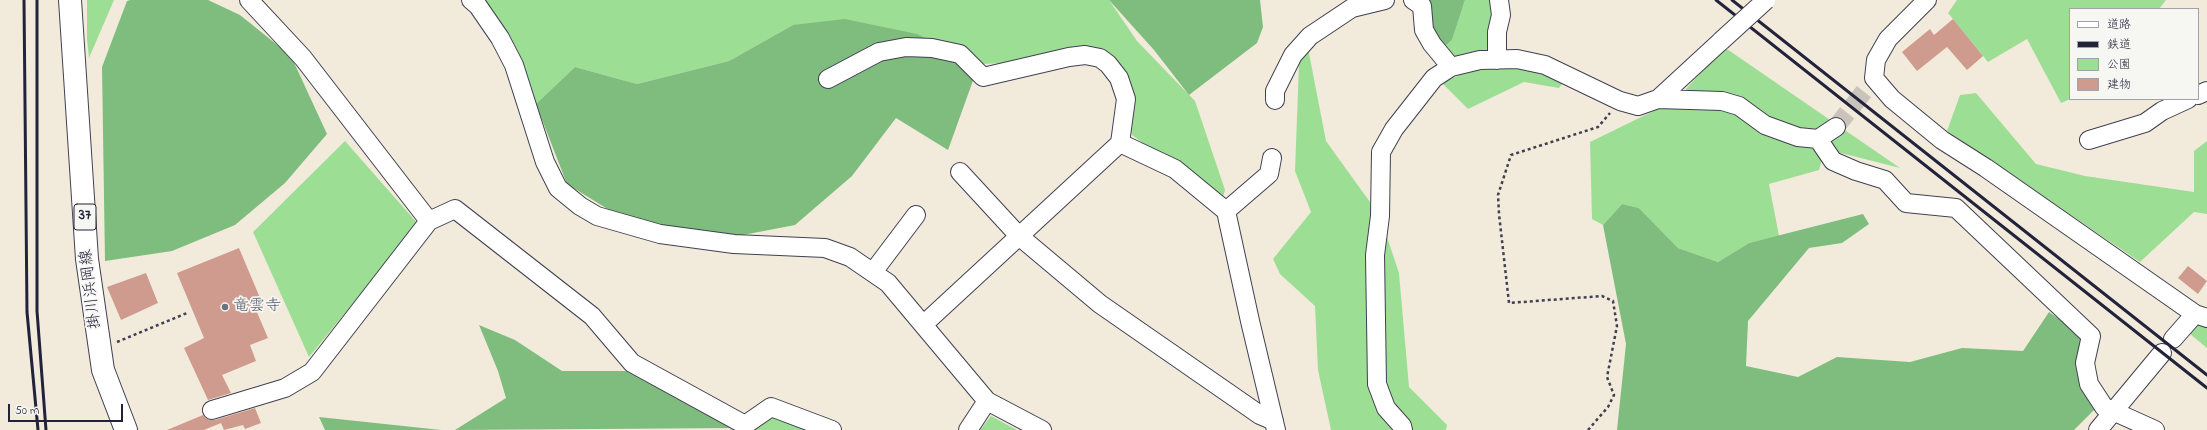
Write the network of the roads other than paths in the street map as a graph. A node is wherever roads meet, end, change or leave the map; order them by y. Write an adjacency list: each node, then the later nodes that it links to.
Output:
1 (70, 0): 33 (main road, 掛川浜岡線 / 37)
2 (249, 0): 24 (street)
3 (471, 0): 26 (street)
4 (1385, 0): 9 (street)
5 (1413, 0): 11 (street)
6 (1499, 0): 10 (street)
7 (1766, 0): 13 (street, bridge)
8 (1927, 0): 27 (street)
9 (1352, 4): 14 (street)
10 (1497, 60): 11 (street); 13 (street)
11 (1451, 67): 37 (street)
12 (828, 80): 19 (street)
13 (1658, 99): 17 (street)
14 (1275, 100)
15 (2186, 100): 18 (street)
16 (1836, 127): 17 (street)
17 (1818, 139): 31 (street)
18 (2089, 140)
19 (1120, 143): 22 (street); 25 (street)
20 (1272, 158): 22 (street)
21 (960, 172): 25 (street)
22 (1226, 211): 32 (street)
23 (916, 215): 26 (street)
24 (429, 221): 30 (street); 34 (street)
25 (1020, 236): 28 (street); 32 (street)
26 (873, 272): 28 (street)
27 (2201, 316): 31 (street)
28 (924, 324): 29 (street)
29 (987, 401): 35 (street); 36 (street)
30 (212, 410)
31 (2114, 412): 38 (street); 39 (street)
32 (1275, 426)
33 (126, 430)
34 (832, 430)
35 (968, 430)
36 (1042, 430)
37 (1403, 430)
38 (2098, 430)
39 (2156, 430)

